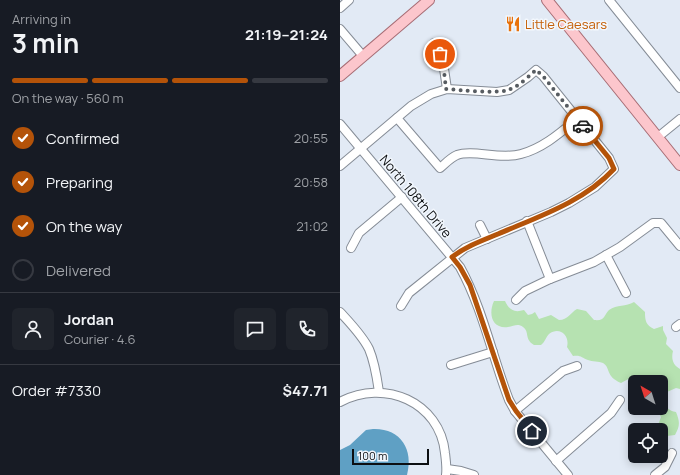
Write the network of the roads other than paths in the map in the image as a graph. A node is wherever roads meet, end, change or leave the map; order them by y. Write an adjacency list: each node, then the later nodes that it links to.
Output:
1 (349, 0): 5 (street)
2 (429, 0): 8 (main road)
3 (547, 0): 16 (main road)
4 (613, 2): 10 (street)
5 (340, 8)
6 (340, 29): 8 (street)
7 (434, 43): 11 (street)
8 (363, 56): 9 (main road)
9 (340, 76)
10 (680, 88)
11 (446, 89): 12 (street); 13 (street)
12 (397, 118): 13 (street); 17 (street)
13 (577, 119): 21 (street)
14 (680, 119): 16 (street)
15 (340, 124): 17 (street, North 108th Drive)
16 (658, 137): 18 (main road)
17 (361, 149): 19 (street); 20 (street, North 108th Drive)
18 (680, 165)
19 (340, 166)
20 (402, 197): 25 (street); 27 (street, North 108th Drive)
21 (527, 221): 23 (street); 28 (street)
22 (480, 225): 23 (street)
23 (486, 239): 27 (street)
24 (680, 246): 26 (street)
25 (351, 248)
26 (606, 256): 28 (street); 29 (street)
27 (452, 257): 31 (street); 33 (street, North 108th Drive)
28 (550, 279): 30 (street)
29 (626, 293)
30 (516, 300)
31 (401, 306)
32 (340, 312): 36 (street)
33 (493, 352): 34 (street); 39 (street, North 108th Drive)
34 (451, 365)
35 (577, 366): 39 (street)
36 (379, 392): 38 (street); 42 (street)
37 (620, 400): 41 (street)
38 (340, 402)
39 (516, 411): 41 (street, North 108th Drive)
40 (672, 453): 45 (street)
41 (556, 461): 44 (street, North 108th Drive)
42 (446, 472): 43 (street)
43 (474, 475)
44 (568, 475)
45 (655, 475)

